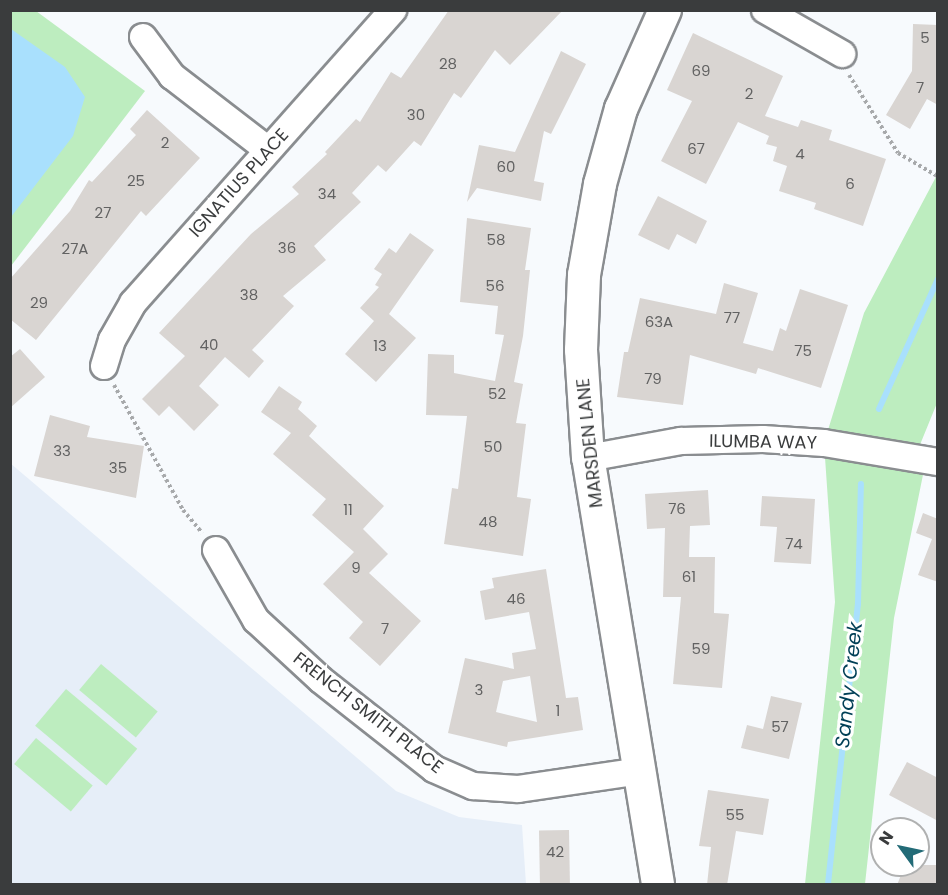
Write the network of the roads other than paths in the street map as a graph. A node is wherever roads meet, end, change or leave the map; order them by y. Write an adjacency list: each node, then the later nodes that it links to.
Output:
1 (393, 10): 6 (street, IGNATIUS PLACE)
2 (665, 10): 8 (main road, MARSDEN LANE)
3 (765, 10): 5 (street)
4 (143, 37): 6 (street)
5 (842, 54)
6 (268, 150): 7 (street, IGNATIUS PLACE)
7 (104, 366)
8 (588, 458): 9 (street, ILUMBA WAY); 11 (main road, MARSDEN LANE)
9 (938, 462)
10 (216, 549): 11 (street, FRENCH SMITH PLACE)
11 (641, 771): 12 (main road, MARSDEN LANE)
12 (658, 885)

